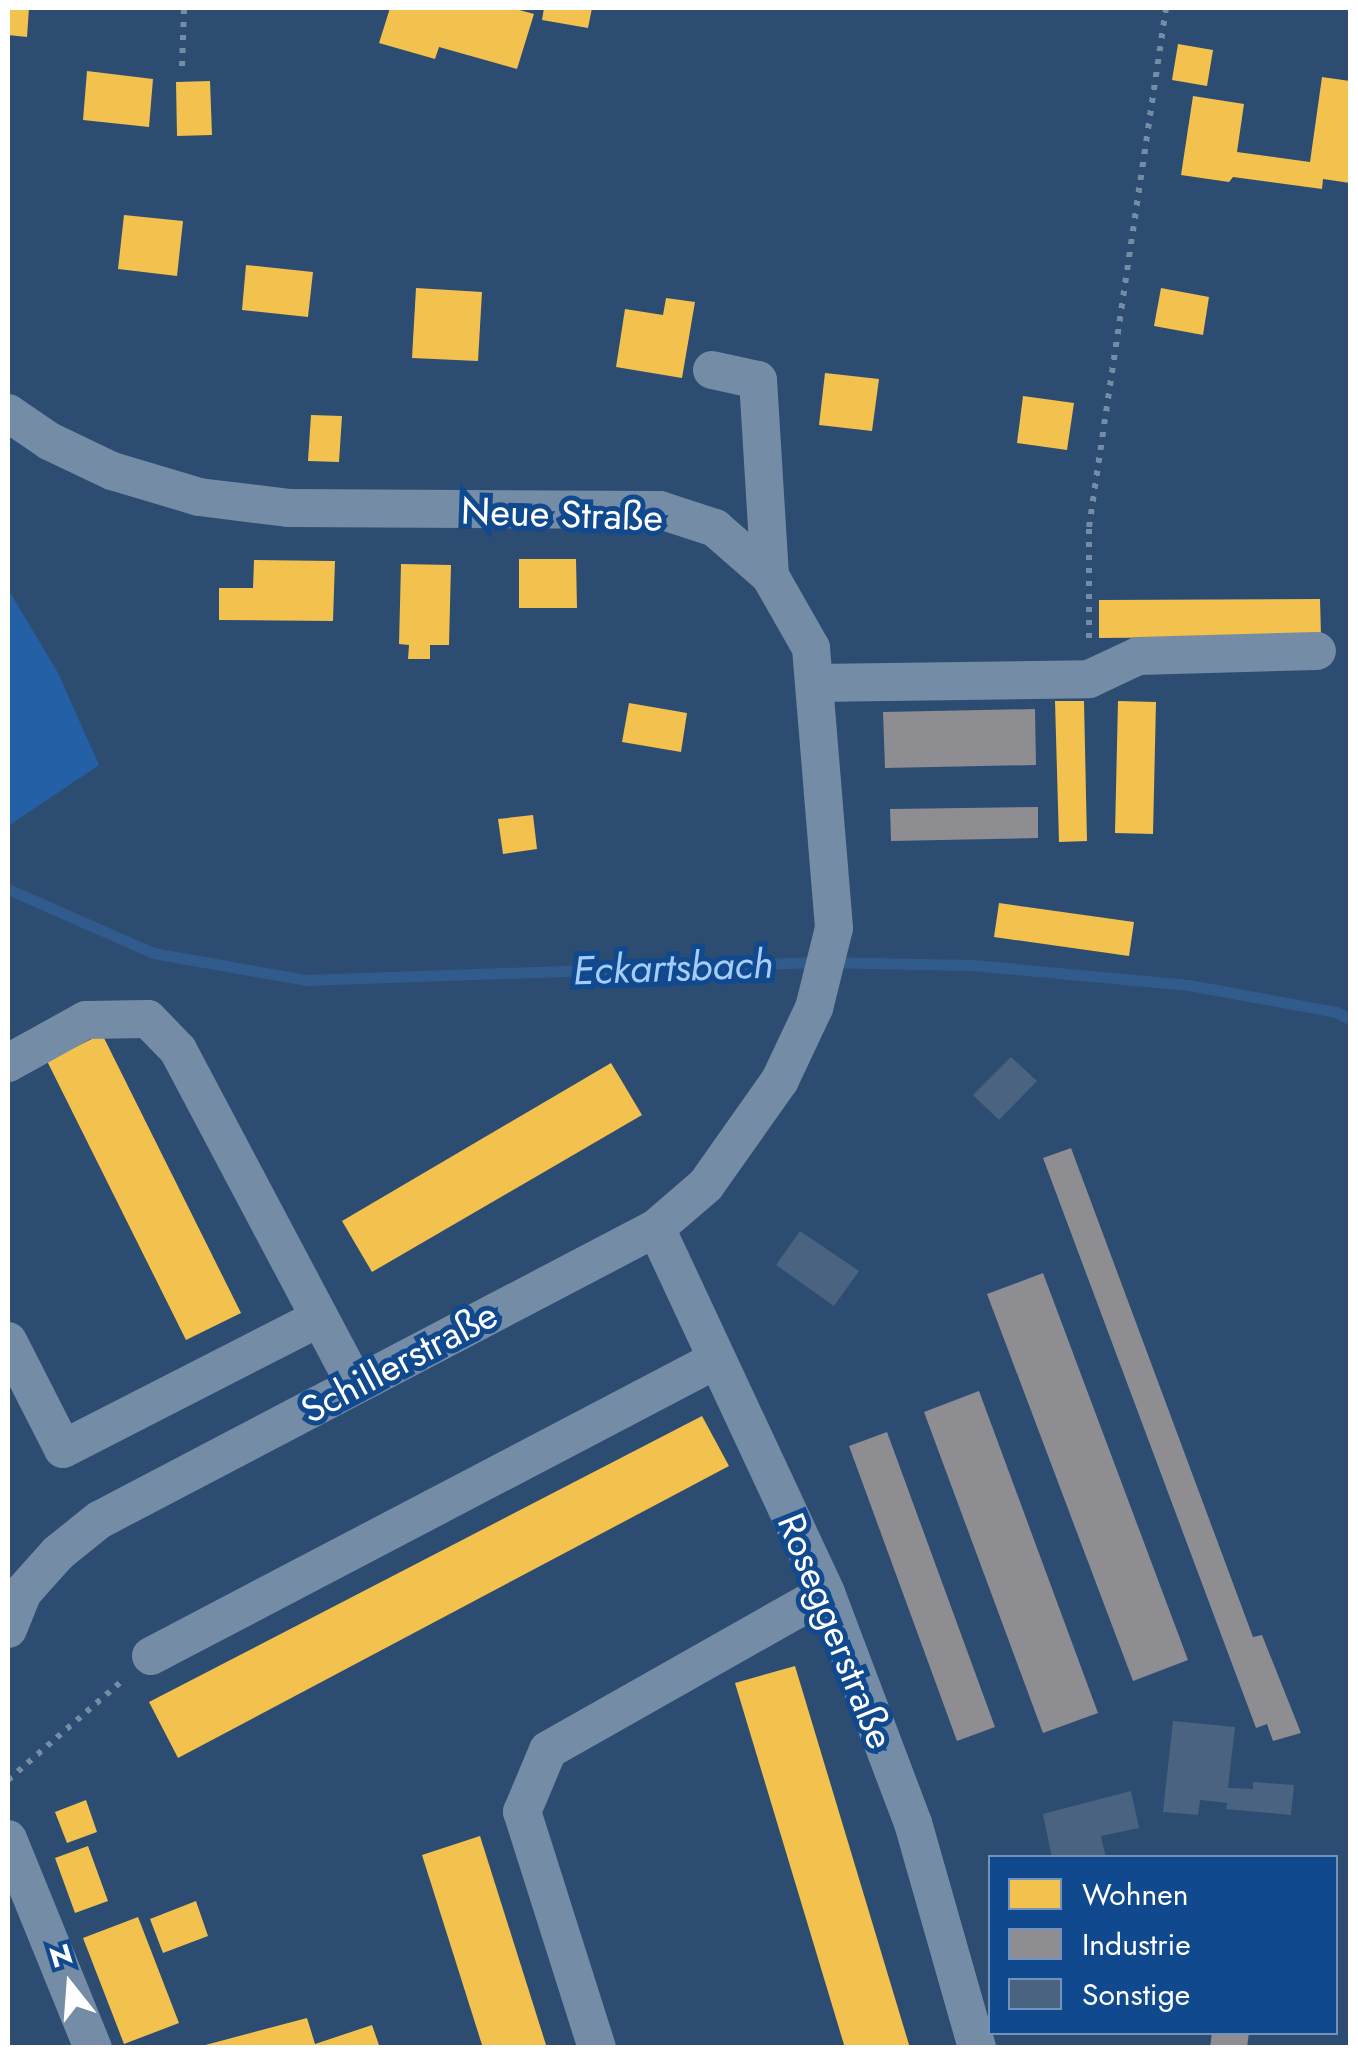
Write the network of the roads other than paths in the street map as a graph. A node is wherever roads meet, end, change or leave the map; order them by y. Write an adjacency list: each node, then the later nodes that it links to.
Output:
1 (712, 370): 3 (street)
2 (8, 413): 3 (street, Neue Straße)
3 (770, 576): 5 (street, Neue Straße)
4 (1317, 650): 5 (street)
5 (816, 683): 7 (street, Neue Straße)
6 (8, 1063): 9 (street)
7 (780, 1080): 8 (street, Schillerstraße)
8 (656, 1228): 11 (street, Roseggerstraße); 12 (street, Schillerstraße)
9 (319, 1318): 10 (street); 12 (street)
10 (8, 1341)
11 (716, 1360): 13 (street, Roseggerstraße); 15 (street)
12 (354, 1385): 14 (street, Schillerstraße)
13 (826, 1593): 18 (street); 19 (street, Roseggerstraße)
14 (8, 1630)
15 (151, 1656)
16 (11, 1854): 17 (street)
17 (93, 2048)
18 (597, 2048)
19 (976, 2048)

